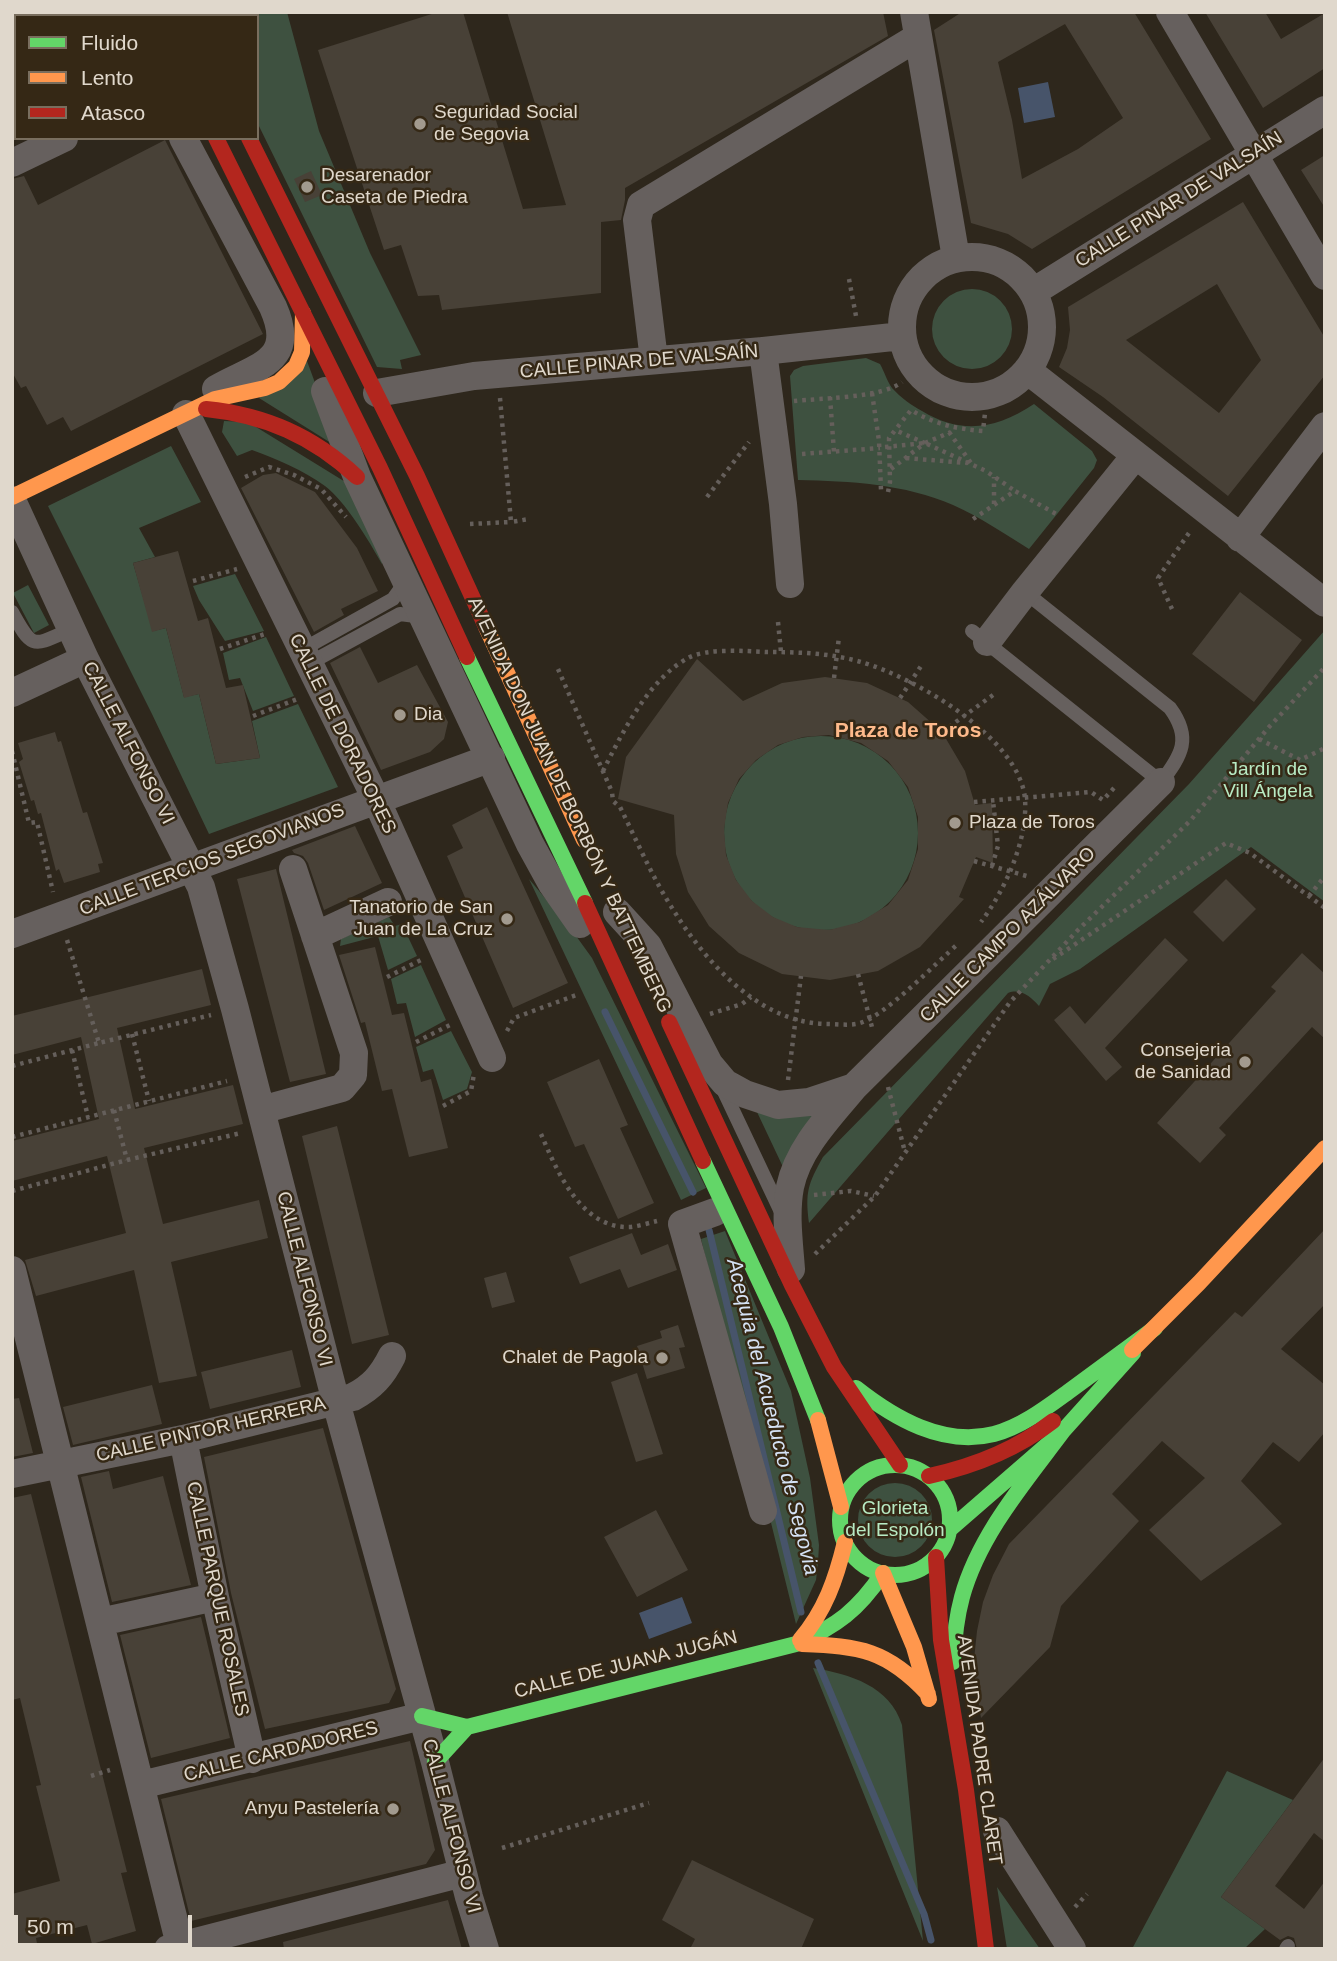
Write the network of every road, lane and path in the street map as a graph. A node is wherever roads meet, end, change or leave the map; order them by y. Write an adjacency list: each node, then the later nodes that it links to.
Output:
1 (1170, 12): 8 (street)
2 (915, 18): 10 (street); 18 (street)
3 (1325, 110): 8 (street, CALLE PINAR DE VALSAÍN)
4 (60, 140): 9 (street)
5 (184, 140): 26 (street)
6 (217, 140): 14 (main road, AVENIDA DON JUAN DE BORBÓN Y BATTEMBERG)
7 (249, 140): 22 (main road, AVENIDA DON JUAN DE BORBÓN Y BATTEMBERG)
8 (1252, 153): 11 (street); 13 (street, CALLE PINAR DE VALSAÍN)
9 (12, 163)
10 (956, 258): 13 (street); 16 (street)
11 (1325, 276)
12 (849, 279): 15 (path)
13 (1033, 292): 19 (street)
14 (303, 313): 26 (main road); 41 (street, AVENIDA DON JUAN DE BORBÓN Y BATTEMBERG); 117 (main road, AVENIDA DON JUAN DE BORBÓN Y BATTEMBERG)
15 (856, 316)
16 (902, 336): 17 (street, CALLE PINAR DE VALSAÍN); 19 (street)
17 (764, 351): 18 (street, CALLE PINAR DE VALSAÍN); 59 (street)
18 (654, 360): 20 (street, CALLE PINAR DE VALSAÍN)
19 (1027, 370): 37 (street)
20 (498, 374): 22 (street, CALLE PINAR DE VALSAÍN); 54 (path)
21 (902, 382): 23 (path)
22 (377, 393): 96 (main road, AVENIDA DON JUAN DE BORBÓN Y BATTEMBERG)
23 (872, 393): 24 (path); 34 (path)
24 (830, 397): 25 (path); 35 (path)
25 (786, 401)
26 (191, 411): 41 (main road); 43 (street, CALLE DE DORADORES); 47 (main road)
27 (985, 413): 29 (path)
28 (1325, 426): 57 (street)
29 (959, 429): 30 (path); 31 (path)
30 (895, 430): 33 (path); 34 (path)
31 (949, 432): 33 (path); 39 (path)
32 (754, 436): 48 (path)
33 (925, 443): 34 (path); 38 (path); 39 (path)
34 (884, 447): 35 (path); 40 (path); 44 (path)
35 (834, 452): 36 (path)
36 (790, 456)
37 (1135, 456): 50 (street); 60 (street)
38 (905, 458): 39 (path); 40 (path)
39 (971, 464): 42 (path)
40 (890, 469): 46 (path)
41 (357, 477): 58 (street, AVENIDA DON JUAN DE BORBÓN Y BATTEMBERG)
42 (994, 477): 45 (path); 49 (path)
43 (222, 487): 56 (path); 72 (street, CALLE DE DORADORES)
44 (881, 490)
45 (1015, 491): 49 (path); 51 (path)
46 (888, 492)
47 (12, 498): 66 (street, CALLE ALFONSO VI)
48 (708, 498)
49 (993, 505): 53 (path)
50 (1205, 510): 57 (street); 62 (path)
51 (1064, 517)
52 (529, 519): 54 (path)
53 (973, 520)
54 (511, 522): 55 (path)
55 (470, 524)
56 (353, 525)
57 (1240, 538): 61 (street)
58 (407, 580): 64 (street, AVENIDA DON JUAN DE BORBÓN Y BATTEMBERG); 72 (lane)
59 (790, 584)
60 (1025, 592): 68 (street); 90 (lane, CALLE CAMPO AZÁLVARO)
61 (1325, 603)
62 (1172, 610)
63 (12, 612): 66 (lane)
64 (424, 617): 72 (lane); 88 (street, AVENIDA DON JUAN DE BORBÓN Y BATTEMBERG)
65 (778, 622): 71 (path)
66 (72, 629): 74 (street, CALLE ALFONSO VI)
67 (269, 633): 70 (path)
68 (980, 636): 90 (lane)
69 (839, 637): 73 (path)
70 (220, 649)
71 (781, 652): 73 (path); 89 (path)
72 (305, 658): 92 (street, CALLE DE DORADORES)
73 (837, 658): 78 (path); 79 (path)
74 (85, 659): 80 (street); 99 (street, CALLE ALFONSO VI)
75 (923, 663): 79 (path)
76 (1325, 667): 85 (path)
77 (558, 669): 89 (path)
78 (834, 678)
79 (911, 681): 82 (path); 83 (path)
80 (12, 693)
81 (993, 695): 83 (path)
82 (900, 698)
83 (965, 716): 84 (path); 93 (path)
84 (942, 732)
85 (1259, 739): 86 (path); 114 (path)
86 (1325, 748)
87 (12, 751): 108 (path)
88 (491, 758): 92 (street, CALLE TERCIOS SEGOVIANOS); 117 (street, AVENIDA DON JUAN DE BORBÓN Y BATTEMBERG)
89 (603, 771): 119 (path)
90 (1161, 782): 103 (street, CALLE CAMPO AZÁLVARO)
91 (1114, 788): 93 (path)
92 (376, 799): 99 (street, CALLE TERCIOS SEGOVIANOS); 129 (street, CALLE DE DORADORES)
93 (1025, 799): 94 (path); 101 (path)
94 (993, 801): 95 (path); 98 (path)
95 (974, 802)
96 (591, 855)
97 (974, 861): 98 (path)
98 (992, 866): 101 (path)
99 (190, 867): 108 (street, CALLE TERCIOS SEGOVIANOS); 120 (street, CALLE ALFONSO VI)
100 (293, 869): 111 (street)
101 (1010, 871): 103 (path); 109 (path)
102 (1325, 876): 104 (path)
103 (1058, 884): 133 (street, CALLE CAMPO AZÁLVARO)
104 (1309, 896): 107 (path); 114 (path)
105 (388, 902): 111 (street)
106 (615, 906): 132 (street); 152 (main road, AVENIDA DON JUAN DE BORBÓN Y BATTEMBERG)
107 (1325, 908)
108 (60, 917): 110 (street, CALLE TERCIOS SEGOVIANOS); 127 (path)
109 (977, 927)
110 (12, 934)
111 (315, 936): 138 (street)
112 (967, 936): 123 (path)
113 (424, 959): 116 (path)
114 (1046, 964): 146 (path)
115 (801, 976): 123 (path)
116 (387, 977)
117 (626, 990): 143 (main road, AVENIDA DON JUAN DE BORBÓN Y BATTEMBERG)
118 (579, 993): 122 (path)
119 (751, 998): 121 (path); 123 (path)
120 (235, 1009): 125 (path); 131 (street, CALLE ALFONSO VI)
121 (702, 1015)
122 (514, 1018)
123 (795, 1019): 134 (path)
124 (454, 1023): 126 (path)
125 (132, 1034): 127 (path); 135 (path)
126 (416, 1042)
127 (99, 1043): 128 (path)
128 (72, 1050): 130 (path); 137 (path)
129 (492, 1058)
130 (12, 1066)
131 (252, 1074): 135 (path); 138 (street, CALLE ALFONSO VI)
132 (716, 1074): 133 (street, CALLE CAMPO AZÁLVARO); 149 (lane)
133 (854, 1087): 149 (street, CALLE CAMPO AZÁLVARO)
134 (786, 1089)
135 (149, 1101): 136 (path)
136 (114, 1110): 137 (path); 142 (path)
137 (88, 1117): 140 (path)
138 (263, 1119): 142 (path); 157 (street, CALLE ALFONSO VI)
139 (541, 1134): 148 (path)
140 (12, 1137)
141 (1325, 1148): 154 (main road)
142 (127, 1160): 144 (path)
143 (705, 1166): 147 (lane, AVENIDA DON JUAN DE BORBÓN Y BATTEMBERG); 150 (main road, AVENIDA DON JUAN DE BORBÓN Y BATTEMBERG)
144 (12, 1191)
145 (802, 1196): 146 (path)
146 (875, 1196): 152 (path)
147 (715, 1212): 150 (lane, AVENIDA DON JUAN DE BORBÓN Y BATTEMBERG); 165 (street)
148 (667, 1219)
149 (787, 1224): 152 (street, CALLE CAMPO AZÁLVARO)
150 (742, 1242): 164 (main road, AVENIDA DON JUAN DE BORBÓN Y BATTEMBERG)
151 (12, 1270): 153 (street)
152 (799, 1274): 156 (main road, AVENIDA DON JUAN DE BORBÓN Y BATTEMBERG)
153 (18, 1314): 160 (street)
154 (1155, 1328): 156 (main road); 158 (main road); 163 (main road)
155 (392, 1356): 157 (street, CALLE PINTOR HERRERA)
156 (839, 1374): 161 (main road, AVENIDA DON JUAN DE BORBÓN Y BATTEMBERG)
157 (336, 1402): 159 (street, CALLE PINTOR HERRERA); 175 (street, CALLE ALFONSO VI)
158 (1063, 1431): 166 (main road); 174 (main road)
159 (183, 1439): 160 (street, CALLE PINTOR HERRERA); 170 (street, CALLE PARQUE ROSALES)
160 (60, 1464): 162 (street, CALLE PINTOR HERRERA); 171 (street)
161 (900, 1465): 163 (main road); 164 (main road)
162 (12, 1474)
163 (929, 1476): 166 (main road)
164 (841, 1507): 167 (main road)
165 (763, 1511)
166 (949, 1530): 168 (main road)
167 (845, 1542): 169 (main road); 172 (main road)
168 (936, 1557): 169 (main road); 174 (main road, AVENIDA PADRE CLARET)
169 (883, 1573): 172 (main road, CALLE DE JUANA JUGÁN); 173 (main road)
170 (215, 1597): 171 (street); 178 (street, CALLE PARQUE ROSALES)
171 (100, 1622): 182 (street)
172 (796, 1644): 173 (main road); 177 (main road, CALLE DE JUANA JUGÁN)
173 (928, 1694): 176 (main road)
174 (953, 1713): 189 (main road, AVENIDA PADRE CLARET)
175 (422, 1716): 177 (main road, CALLE DE JUANA JUGÁN); 178 (street, CALLE CARDADORES); 179 (street, CALLE ALFONSO VI)
176 (932, 1717)
177 (467, 1727): 179 (main road)
178 (252, 1759): 182 (street, CALLE CARDADORES)
179 (435, 1762): 186 (street, CALLE ALFONSO VI)
180 (111, 1770): 181 (path)
181 (91, 1776)
182 (141, 1785): 187 (street)
183 (649, 1803): 185 (path)
184 (997, 1831): 190 (street)
185 (502, 1847)
186 (463, 1873): 187 (street); 188 (street, CALLE ALFONSO VI)
187 (177, 1948)
188 (485, 1949)
189 (986, 1949)
190 (1072, 1949)

